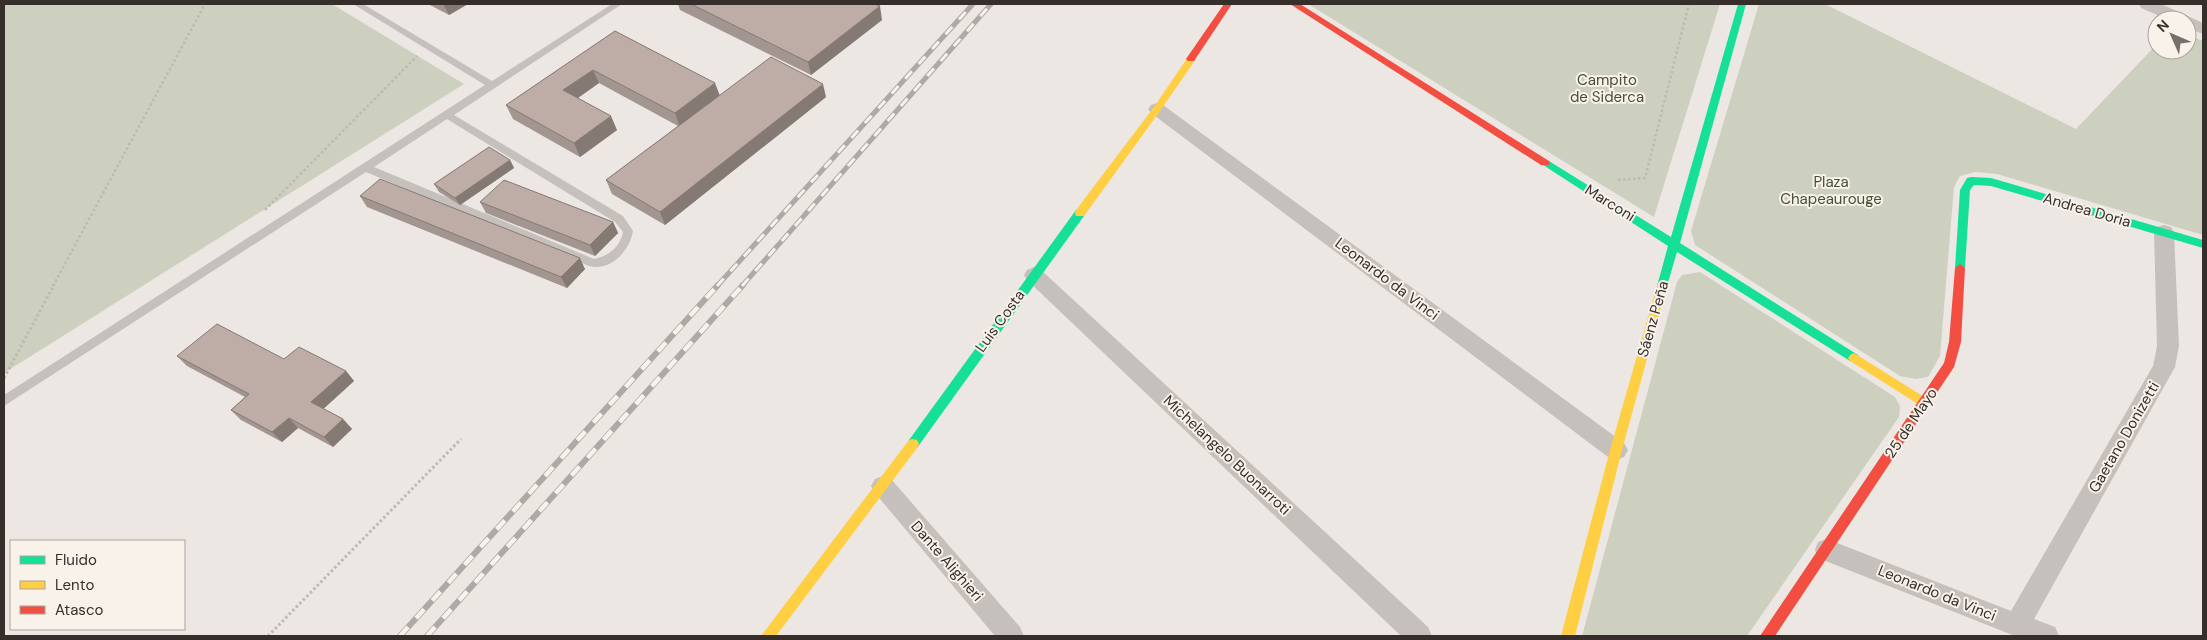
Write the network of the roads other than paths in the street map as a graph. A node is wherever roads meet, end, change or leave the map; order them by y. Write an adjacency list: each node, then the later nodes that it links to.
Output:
1 (357, 4): 8 (lane)
2 (618, 4): 8 (lane)
3 (1228, 4): 9 (street, Luis Costa)
4 (1294, 4): 14 (street, Marconi)
5 (1742, 4): 14 (street, Sáenz Peña)
6 (2147, 4): 7 (street)
7 (2160, 10)
8 (492, 85): 10 (lane)
9 (1157, 109): 16 (street, Luis Costa); 19 (street, Leonardo da Vinci)
10 (447, 114): 11 (lane); 11 (lane)
11 (365, 167): 17 (lane)
12 (1971, 181): 13 (street, Andrea Doria); 18 (street, 25 de Mayo)
13 (2164, 232): 15 (street, Andrea Doria); 22 (street, Gaetano Donizetti)
14 (1674, 244): 18 (street, Marconi); 19 (street, Sáenz Peña)
15 (2203, 244)
16 (1034, 274): 20 (street, Luis Costa); 25 (street, Michelangelo Buonarroti)
17 (4, 401)
18 (1925, 403): 21 (street, 25 de Mayo)
19 (1616, 450): 26 (street, Sáenz Peña)
20 (883, 486): 23 (street, Luis Costa); 24 (street, Dante Alighieri)
21 (1827, 550): 22 (street, Leonardo da Vinci); 27 (street, 25 de Mayo)
22 (2017, 625): 28 (street, Leonardo da Vinci)
23 (768, 636)
24 (1011, 636)
25 (1419, 636)
26 (1568, 636)
27 (1767, 636)
28 (2046, 636)

